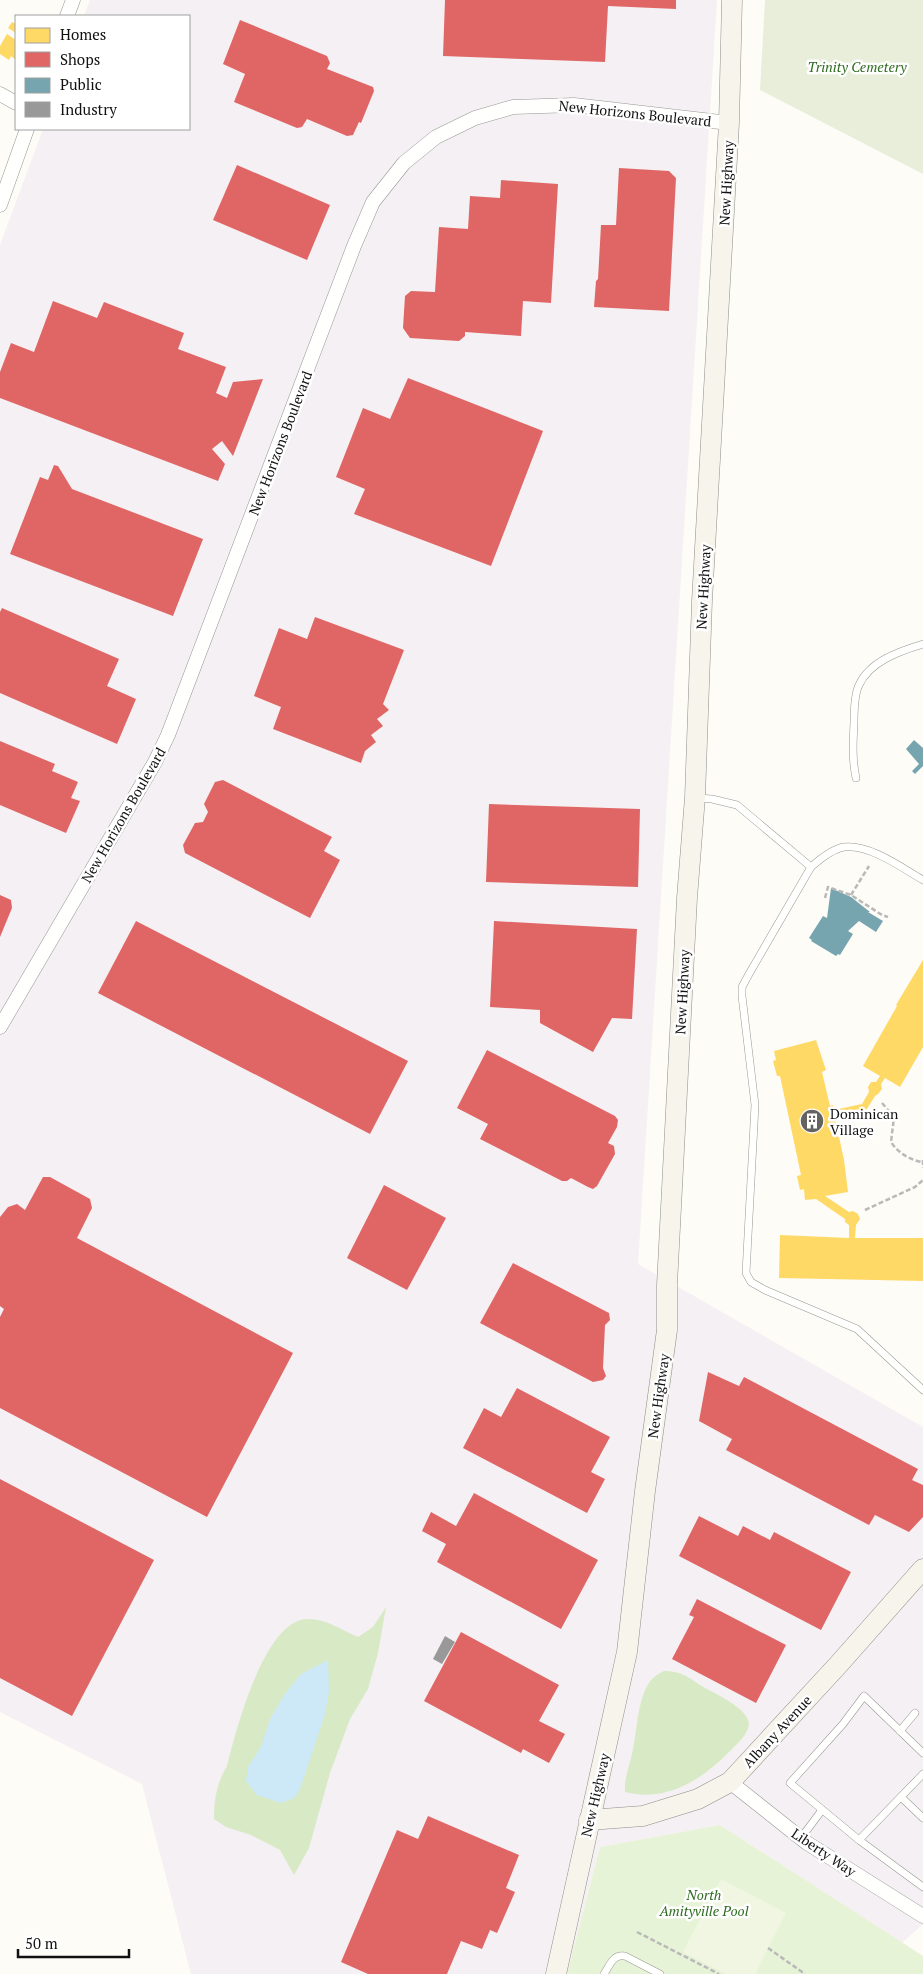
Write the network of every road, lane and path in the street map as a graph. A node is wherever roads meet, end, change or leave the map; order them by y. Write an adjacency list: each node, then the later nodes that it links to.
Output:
1 (73, 0): 3 (street)
2 (732, 0): 6 (main road, New Highway)
3 (67, 15)
4 (0, 94): 5 (street)
5 (15, 102)
6 (729, 123): 11 (main road, New Highway); 18 (street, New Horizons Boulevard)
7 (27, 130): 8 (street)
8 (0, 205)
9 (923, 644): 10 (lane)
10 (856, 778)
11 (695, 797): 13 (lane); 34 (main road, New Highway)
12 (869, 866): 15 (path)
13 (811, 867): 14 (lane); 24 (lane)
14 (923, 880)
15 (852, 895): 16 (path); 17 (path)
16 (824, 898)
17 (888, 917)
18 (0, 1027)
19 (882, 1103): 20 (path)
20 (923, 1161): 21 (path)
21 (923, 1168)
22 (923, 1180): 23 (path)
23 (865, 1210)
24 (923, 1390)
25 (923, 1569): 30 (main road, Albany Avenue)
26 (915, 1713): 27 (lane)
27 (900, 1731): 28 (lane); 32 (lane)
28 (923, 1753)
29 (923, 1774): 31 (lane)
30 (730, 1782): 34 (main road, Albany Avenue); 35 (street, Liberty Way)
31 (900, 1796): 33 (lane); 36 (lane)
32 (822, 1810): 35 (lane); 36 (lane)
33 (923, 1818)
34 (589, 1820): 41 (main road, New Highway)
35 (801, 1838): 38 (street, Liberty Way)
36 (859, 1840): 37 (lane)
37 (923, 1887)
38 (923, 1916)
39 (637, 1932): 44 (path)
40 (768, 1948): 45 (path)
41 (556, 1974)
42 (604, 1974): 43 (lane)
43 (660, 1974)
44 (719, 1974)
45 (805, 1974)

